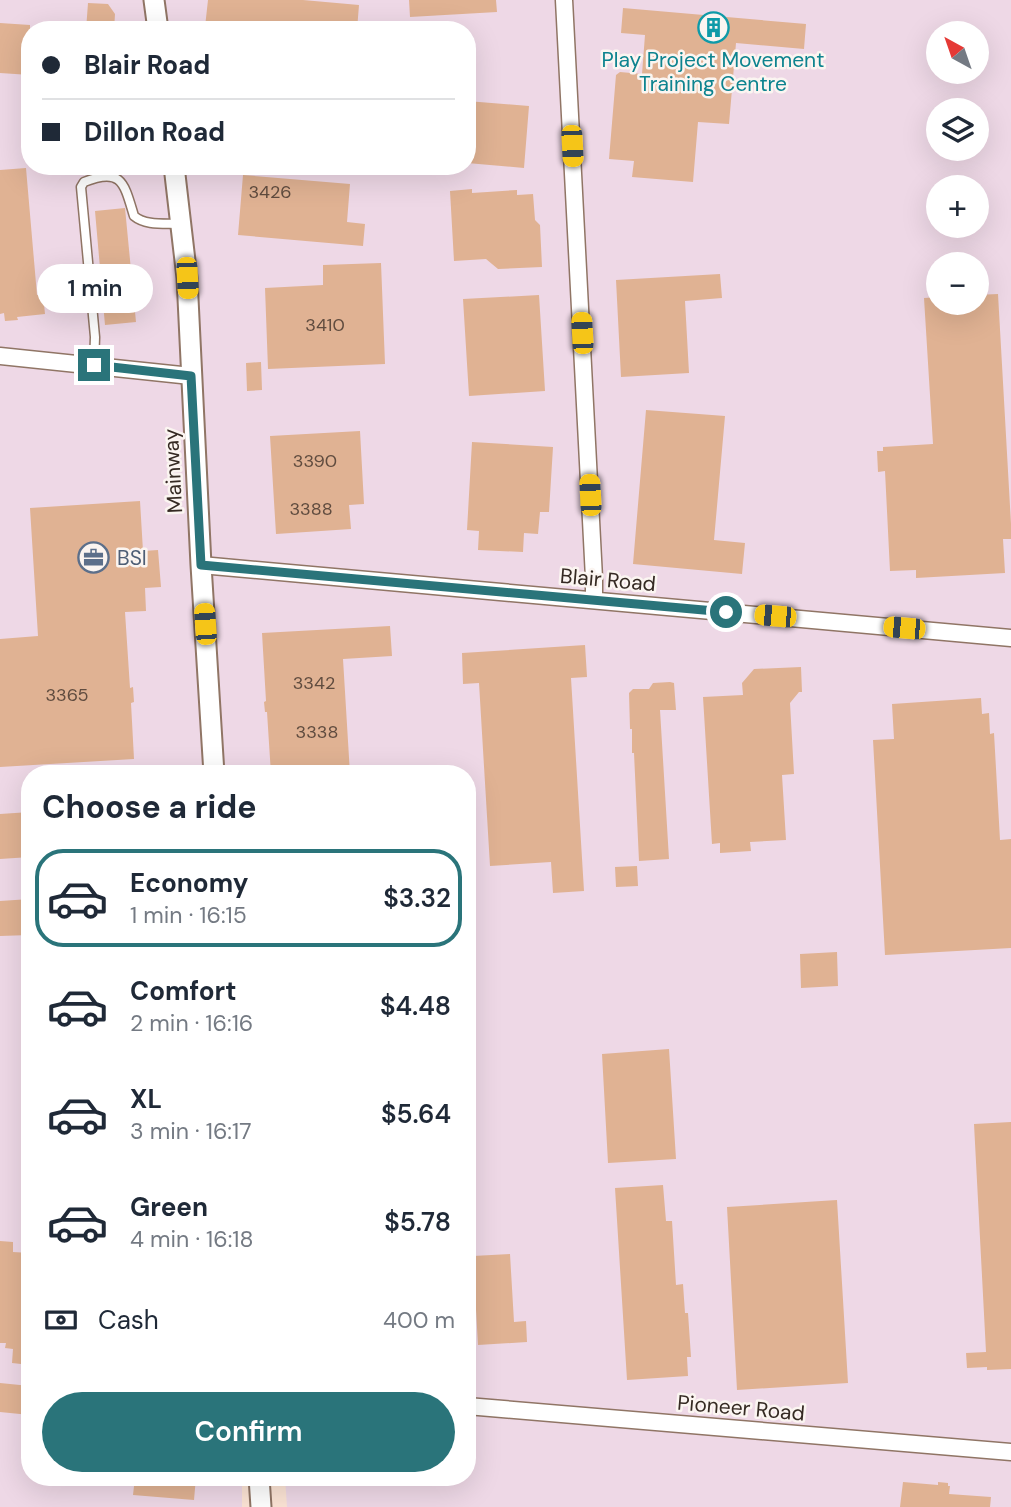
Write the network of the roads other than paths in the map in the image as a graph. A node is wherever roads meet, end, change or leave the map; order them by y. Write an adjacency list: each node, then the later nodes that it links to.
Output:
1 (154, 0): 3 (street)
2 (564, 0): 10 (street)
3 (157, 21)
4 (175, 175): 5 (street, Mainway)
5 (180, 224): 7 (lane); 8 (street, Mainway)
6 (0, 356): 7 (street)
7 (94, 365): 8 (street)
8 (191, 376): 9 (street, Mainway)
9 (201, 565): 10 (street, Blair Road); 12 (street, Mainway)
10 (594, 600): 11 (street, Blair Road)
11 (1011, 638)
12 (213, 765)
13 (476, 1407): 14 (street, Pioneer Road)
14 (1011, 1452)
15 (260, 1486): 16 (street)
16 (261, 1507)

